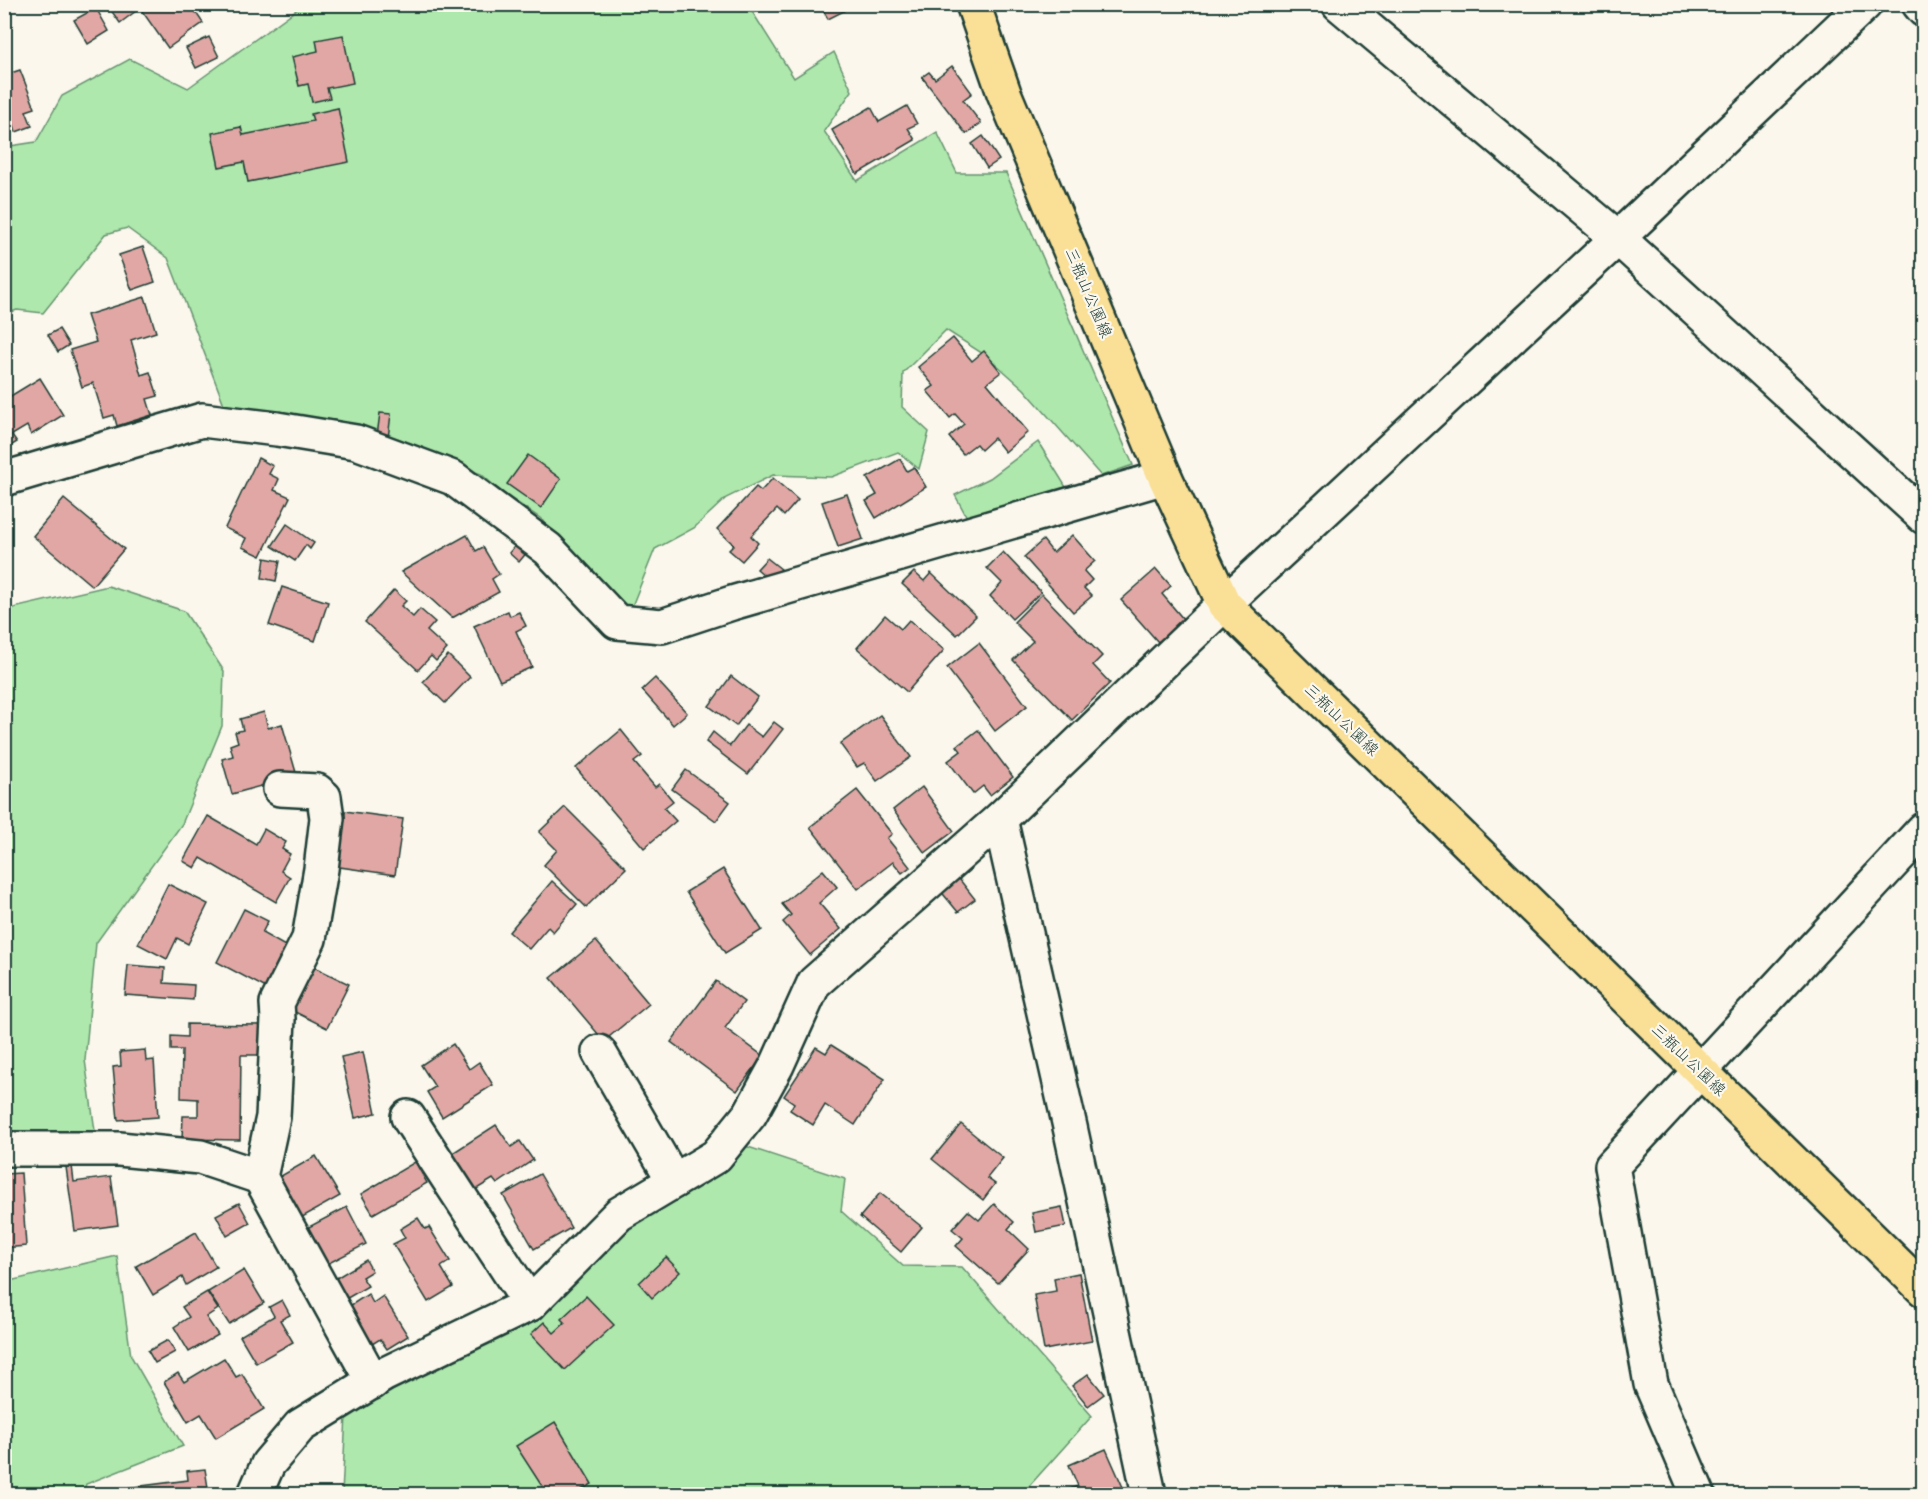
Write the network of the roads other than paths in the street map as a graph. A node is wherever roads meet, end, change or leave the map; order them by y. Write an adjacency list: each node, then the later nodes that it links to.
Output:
1 (973, 4): 7 (main road, 三瓶山公園線)
2 (1340, 4): 6 (street)
3 (1865, 4): 6 (street)
4 (1919, 4): 5 (street)
5 (1923, 10)
6 (1618, 238): 9 (street); 10 (street)
7 (1165, 477): 8 (street); 10 (main road, 三瓶山公園線)
8 (4, 479)
9 (1923, 517)
10 (1224, 604): 12 (street); 15 (main road, 三瓶山公園線)
11 (280, 789): 18 (street)
12 (1000, 819): 19 (street); 24 (street)
13 (1923, 829): 15 (street)
14 (599, 1052): 19 (street)
15 (1700, 1072): 20 (main road, 三瓶山公園線); 25 (street)
16 (408, 1117): 21 (street)
17 (4, 1149): 18 (street)
18 (260, 1177): 22 (street)
19 (674, 1181): 21 (street)
20 (1923, 1290)
21 (530, 1304): 22 (street)
22 (374, 1382): 23 (street)
23 (255, 1494)
24 (1149, 1494)
25 (1698, 1494)

